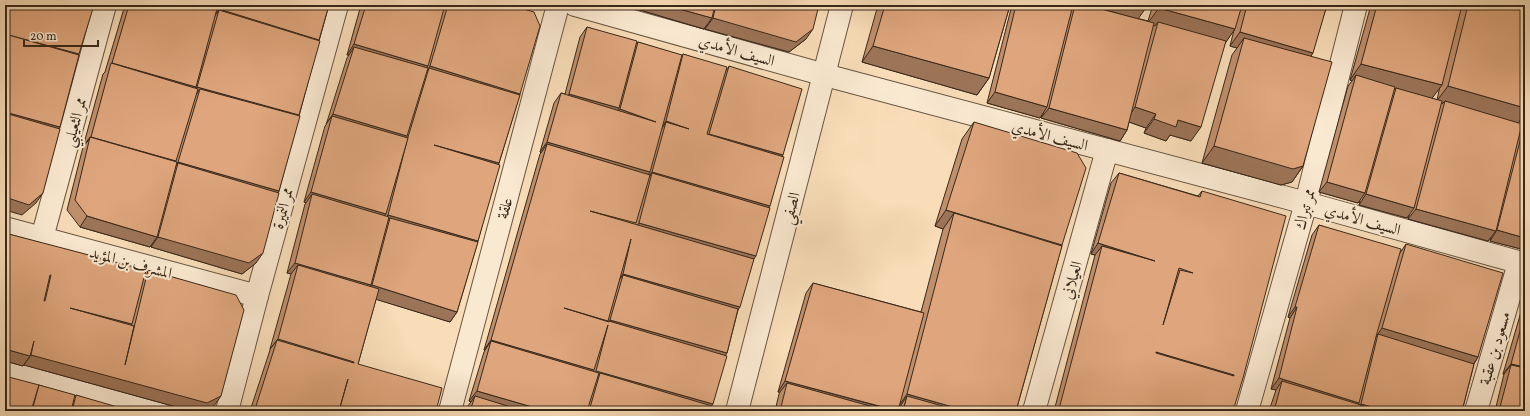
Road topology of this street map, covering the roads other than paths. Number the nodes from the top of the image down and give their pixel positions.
1 (106, 5) edge
2 (338, 5) edge
3 (558, 5) edge
4 (575, 5) edge
5 (842, 5) edge
6 (1356, 5) edge
7 (825, 75) junction
8 (1108, 150) junction
9 (1306, 203) junction
10 (5, 228) edge
11 (42, 238) junction
12 (1522, 264) edge
13 (257, 296) junction
14 (5, 370) edge
15 (158, 411) edge
16 (228, 411) edge
17 (450, 411) edge
18 (737, 411) edge
19 (1034, 411) edge
20 (1247, 411) edge
21 (1476, 411) edge

1 - 11 street, ممر الثعيلبي
2 - 13 street, ممر النميرة
3 - 17 street, علقة
4 - 7 street, السيف الأمدي
5 - 7 street, الصفي
6 - 9 street, ممر تبراك
7 - 8 street, السيف الأمدي
7 - 18 street, الصفي
8 - 9 street, السيف الأمدي
8 - 19 street, العيلاني
9 - 12 street, السيف الأمدي
9 - 20 street, ممر تبراك
10 - 11 street, المشرف بن المؤيد
11 - 13 street, المشرف بن المؤيد
12 - 21 street, مسعود بن عقبة
13 - 16 street, ممر النميرة
14 - 15 street

